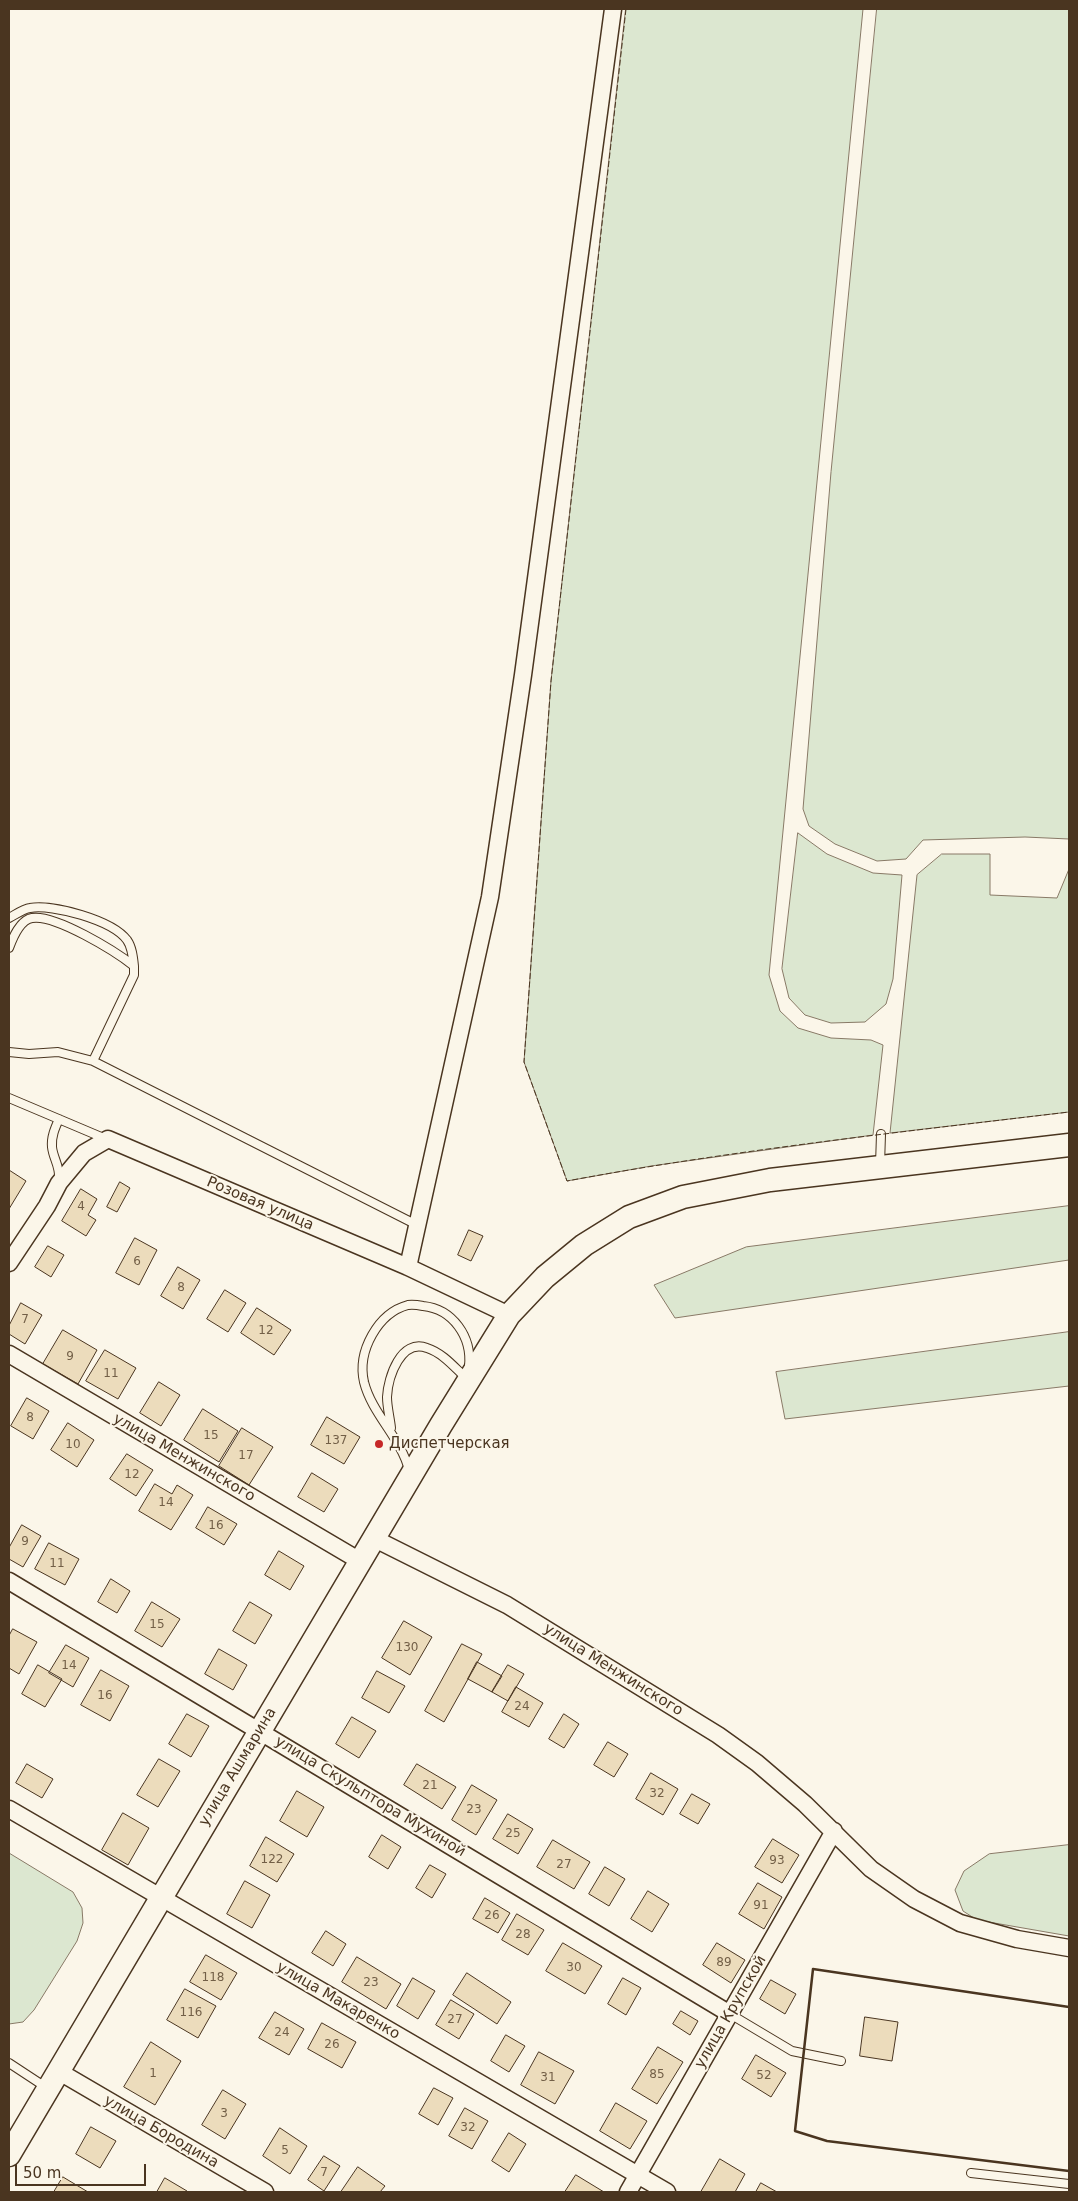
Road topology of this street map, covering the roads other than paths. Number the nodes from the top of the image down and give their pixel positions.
1 (613, 9) edge
2 (29, 908) junction
3 (9, 918) edge
4 (31, 918) junction
5 (9, 948) edge
6 (134, 966) junction
7 (9, 1052) edge
8 (93, 1061) junction
9 (9, 1098) edge
10 (59, 1119) junction
11 (881, 1134) dead end
12 (108, 1139) junction
13 (1069, 1145) edge
14 (880, 1168) junction
15 (59, 1182) junction
16 (417, 1225) junction
17 (9, 1263) edge
18 (408, 1266) junction
19 (509, 1315) junction
20 (9, 1354) edge
21 (468, 1380) junction
22 (392, 1434) junction
23 (410, 1477) junction
24 (373, 1538) junction
25 (360, 1561) junction
26 (9, 1581) edge
27 (260, 1730) junction
28 (9, 1808) edge
29 (834, 1832) junction
30 (161, 1898) junction
31 (1069, 1948) edge
32 (730, 2014) junction
33 (841, 2061) dead end
34 (9, 2063) edge
35 (53, 2080) junction
36 (9, 2155) edge
37 (971, 2173) dead end
38 (638, 2175) junction
39 (1069, 2184) edge
40 (265, 2192) edge
41 (628, 2192) edge
42 (667, 2192) edge

1 - 16 street
2 - 3 lane
2 - 4 lane
2 - 6 lane
4 - 5 lane
4 - 6 lane
6 - 8 lane
7 - 8 lane
8 - 16 lane
9 - 10 lane, Розовая улица
10 - 12 lane, Розовая улица
10 - 15 lane
11 - 14 lane
12 - 15 street
12 - 18 street, Розовая улица
13 - 14 street, улица Ашмарина
14 - 19 street, улица Ашмарина
15 - 17 street
16 - 18 street
18 - 19 street, Розовая улица
19 - 21 street, улица Ашмарина
20 - 25 street, улица Менжинского
21 - 22 lane
21 - 22 lane
21 - 23 street, улица Ашмарина
22 - 23 lane
23 - 24 street, улица Ашмарина
24 - 25 street, улица Ашмарина
24 - 29 street, улица Менжинского
25 - 27 street, улица Ашмарина
26 - 27 street, улица Скульптора Мухиной
27 - 30 street, улица Ашмарина
27 - 32 street, улица Скульптора Мухиной
28 - 30 street, улица Макаренко
29 - 31 street, улица Менжинского
29 - 32 street, улица Крупской
30 - 35 street, улица Ашмарина
30 - 38 street, улица Макаренко
32 - 33 lane
32 - 38 street, улица Крупской
34 - 35 lane, улица Бородина
35 - 36 street, улица Ашмарина
35 - 40 street, улица Бородина
37 - 39 lane
38 - 41 street, улица Крупской
38 - 42 street, улица Макаренко

